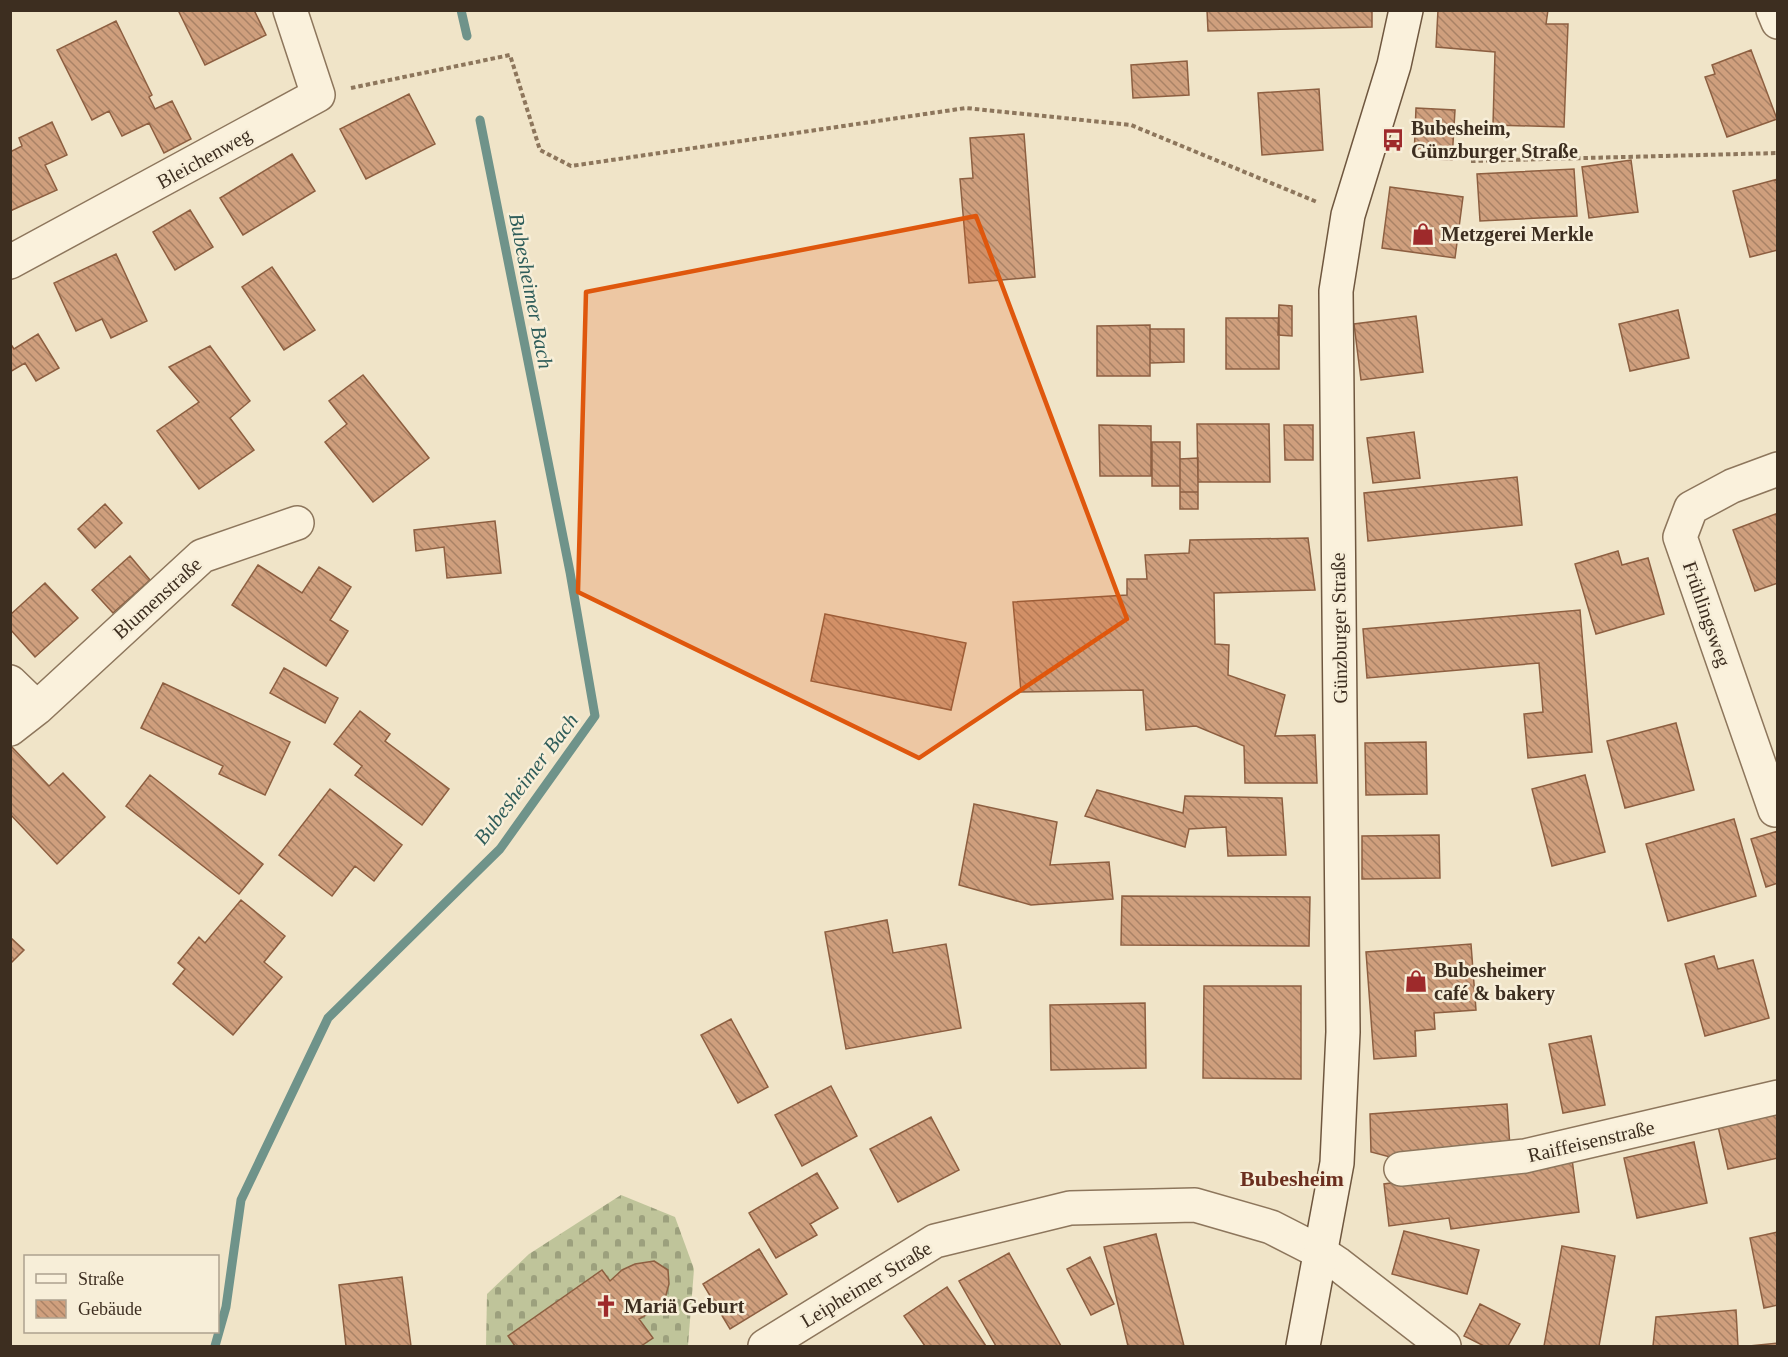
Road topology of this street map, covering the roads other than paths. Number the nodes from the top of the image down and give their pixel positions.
1 (290, 10) edge
2 (1406, 10) edge
3 (1773, 10) edge
4 (1778, 22) edge
5 (10, 262) edge
6 (1778, 469) edge
7 (297, 523) dead end
8 (10, 682) edge
9 (37, 708) junction
10 (10, 729) edge
11 (1775, 810) dead end
12 (1778, 1097) edge
13 (1401, 1169) dead end
14 (1320, 1252) junction
15 (765, 1347) edge
16 (1303, 1347) edge
17 (1444, 1347) edge

1 - 5 street, Bleichenweg
2 - 14 street, Günzburger Straße
3 - 4 street
6 - 11 street, Frühlingsweg
7 - 9 street, Blumenstraße
8 - 9 street
9 - 10 street, Blumenstraße
12 - 13 street, Raiffeisenstraße
14 - 15 street, Leipheimer Straße
14 - 16 street, Günzburger Straße
14 - 17 street, Leipheimer Straße

